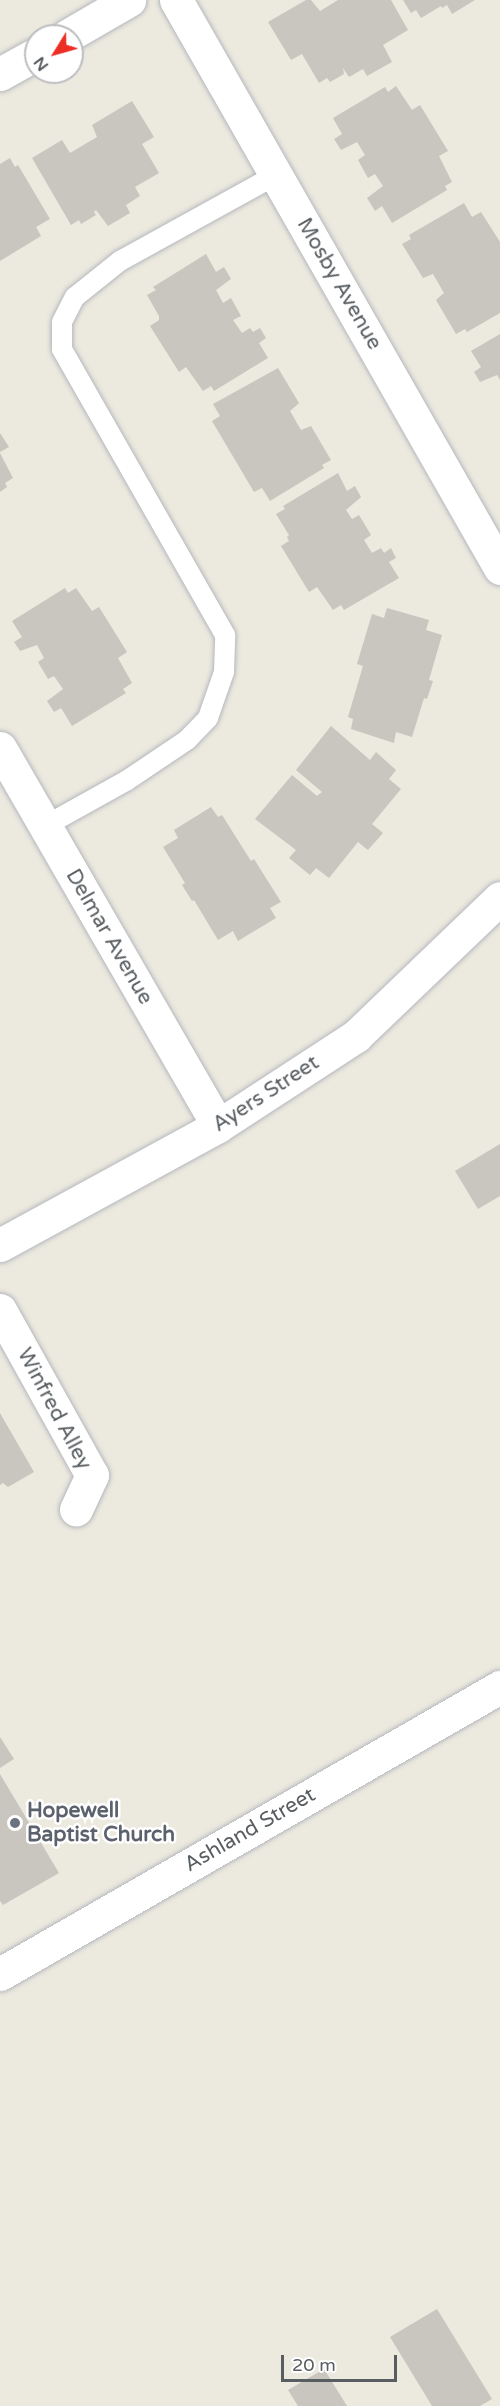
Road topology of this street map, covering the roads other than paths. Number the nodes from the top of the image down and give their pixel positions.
1 (129, 0) edge
2 (176, 0) edge
3 (84, 26) edge
4 (24, 61) edge
5 (0, 74) edge
6 (276, 175) junction
7 (495, 549) edge
8 (0, 748) edge
9 (45, 826) junction
10 (498, 904) edge
11 (218, 1126) junction
12 (0, 1245) edge
13 (0, 1310) edge
14 (76, 1510) dead end
15 (500, 1687) edge
16 (0, 1974) edge

1 - 3 street
2 - 6 street, Mosby Avenue
4 - 5 street
6 - 7 street, Mosby Avenue
6 - 9 lane
8 - 9 street, Delmar Avenue
9 - 11 street, Delmar Avenue
10 - 11 street, Ayers Street
11 - 12 street, Ayers Street
13 - 14 street, Winfred Alley
15 - 16 street, Ashland Street

